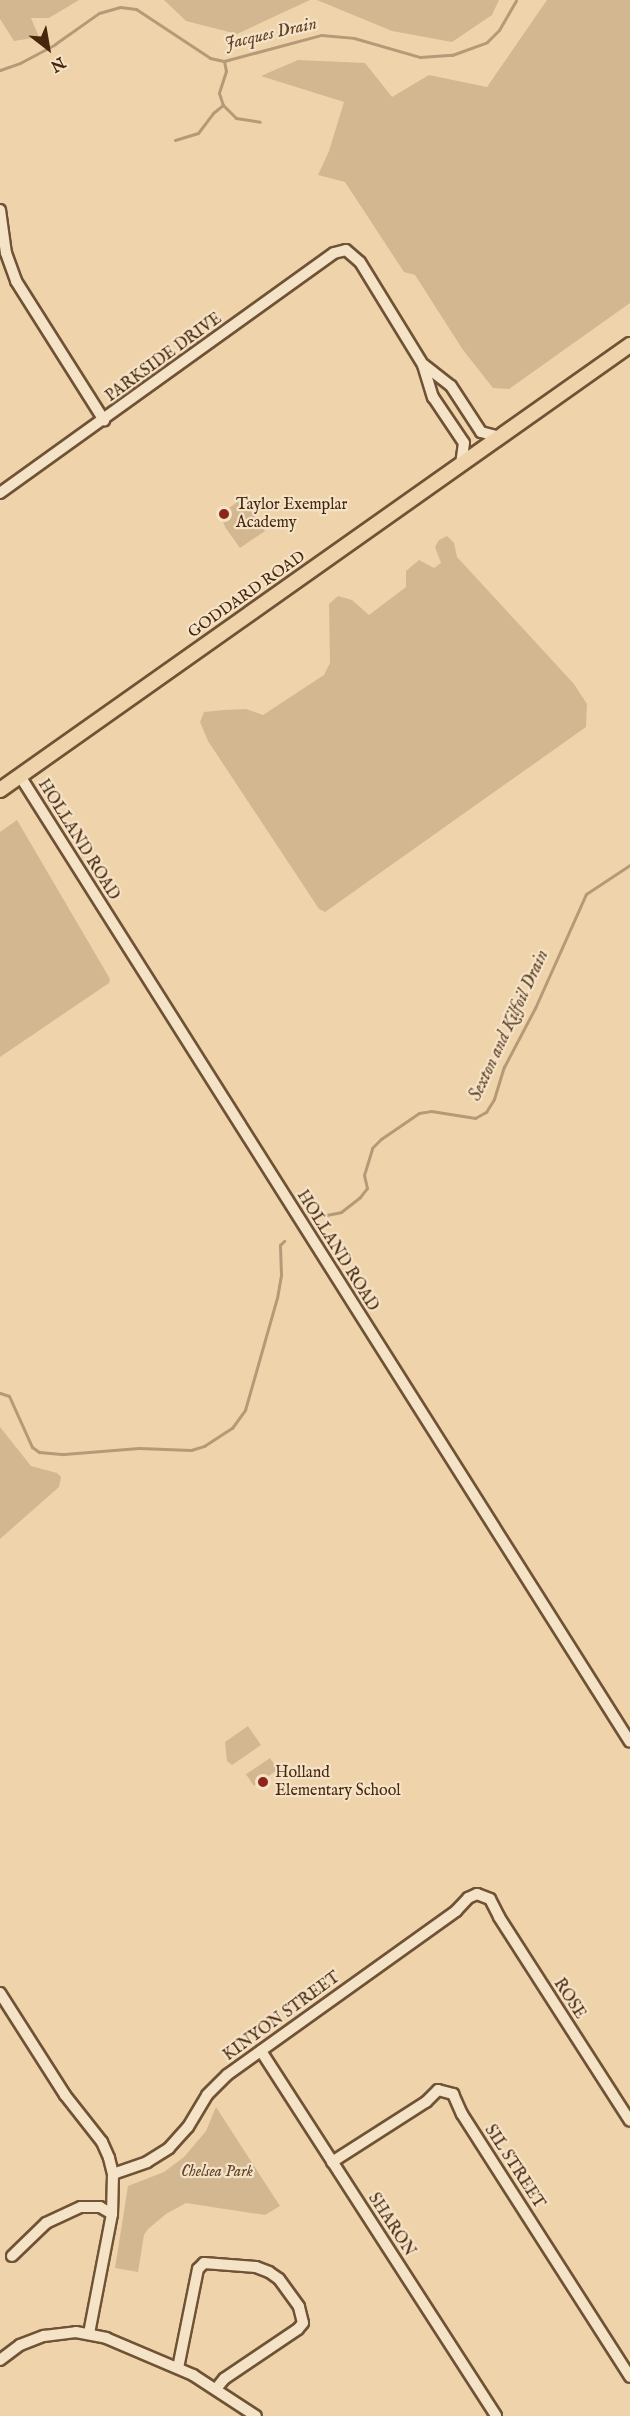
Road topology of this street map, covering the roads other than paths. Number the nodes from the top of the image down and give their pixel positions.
1 (0, 210) edge
2 (630, 345) edge
3 (423, 365) junction
4 (104, 420) junction
5 (500, 437) junction
6 (461, 464) junction
7 (0, 493) edge
8 (20, 776) junction
9 (0, 790) edge
10 (630, 1742) edge
11 (482, 1895) joint
12 (0, 1993) edge
13 (261, 2051) junction
14 (630, 2121) edge
15 (332, 2162) junction
16 (113, 2174) junction
17 (112, 2214) junction
18 (12, 2256) dead end
19 (89, 2334) junction
20 (0, 2360) edge
21 (178, 2368) junction
22 (630, 2377) edge
23 (216, 2388) junction
24 (256, 2416) edge
25 (496, 2416) edge

1 - 4 street
2 - 5 main road, GODDARD ROAD
3 - 4 street, PARKSIDE DRIVE
3 - 5 street
3 - 6 street
4 - 7 street, PARKSIDE DRIVE
5 - 6 main road, GODDARD ROAD
6 - 8 main road, GODDARD ROAD
8 - 9 main road, GODDARD ROAD
8 - 10 street, HOLLAND ROAD
11 - 13 street, KINYON STREET
11 - 14 street, ROSE
12 - 16 street
13 - 15 street, SHARON
13 - 16 street, KINYON STREET
15 - 22 street, SIL STREET
15 - 25 street, SHARON
16 - 17 street
17 - 18 street
17 - 19 street
19 - 20 street
19 - 21 street
21 - 23 street
21 - 23 street
23 - 24 street

